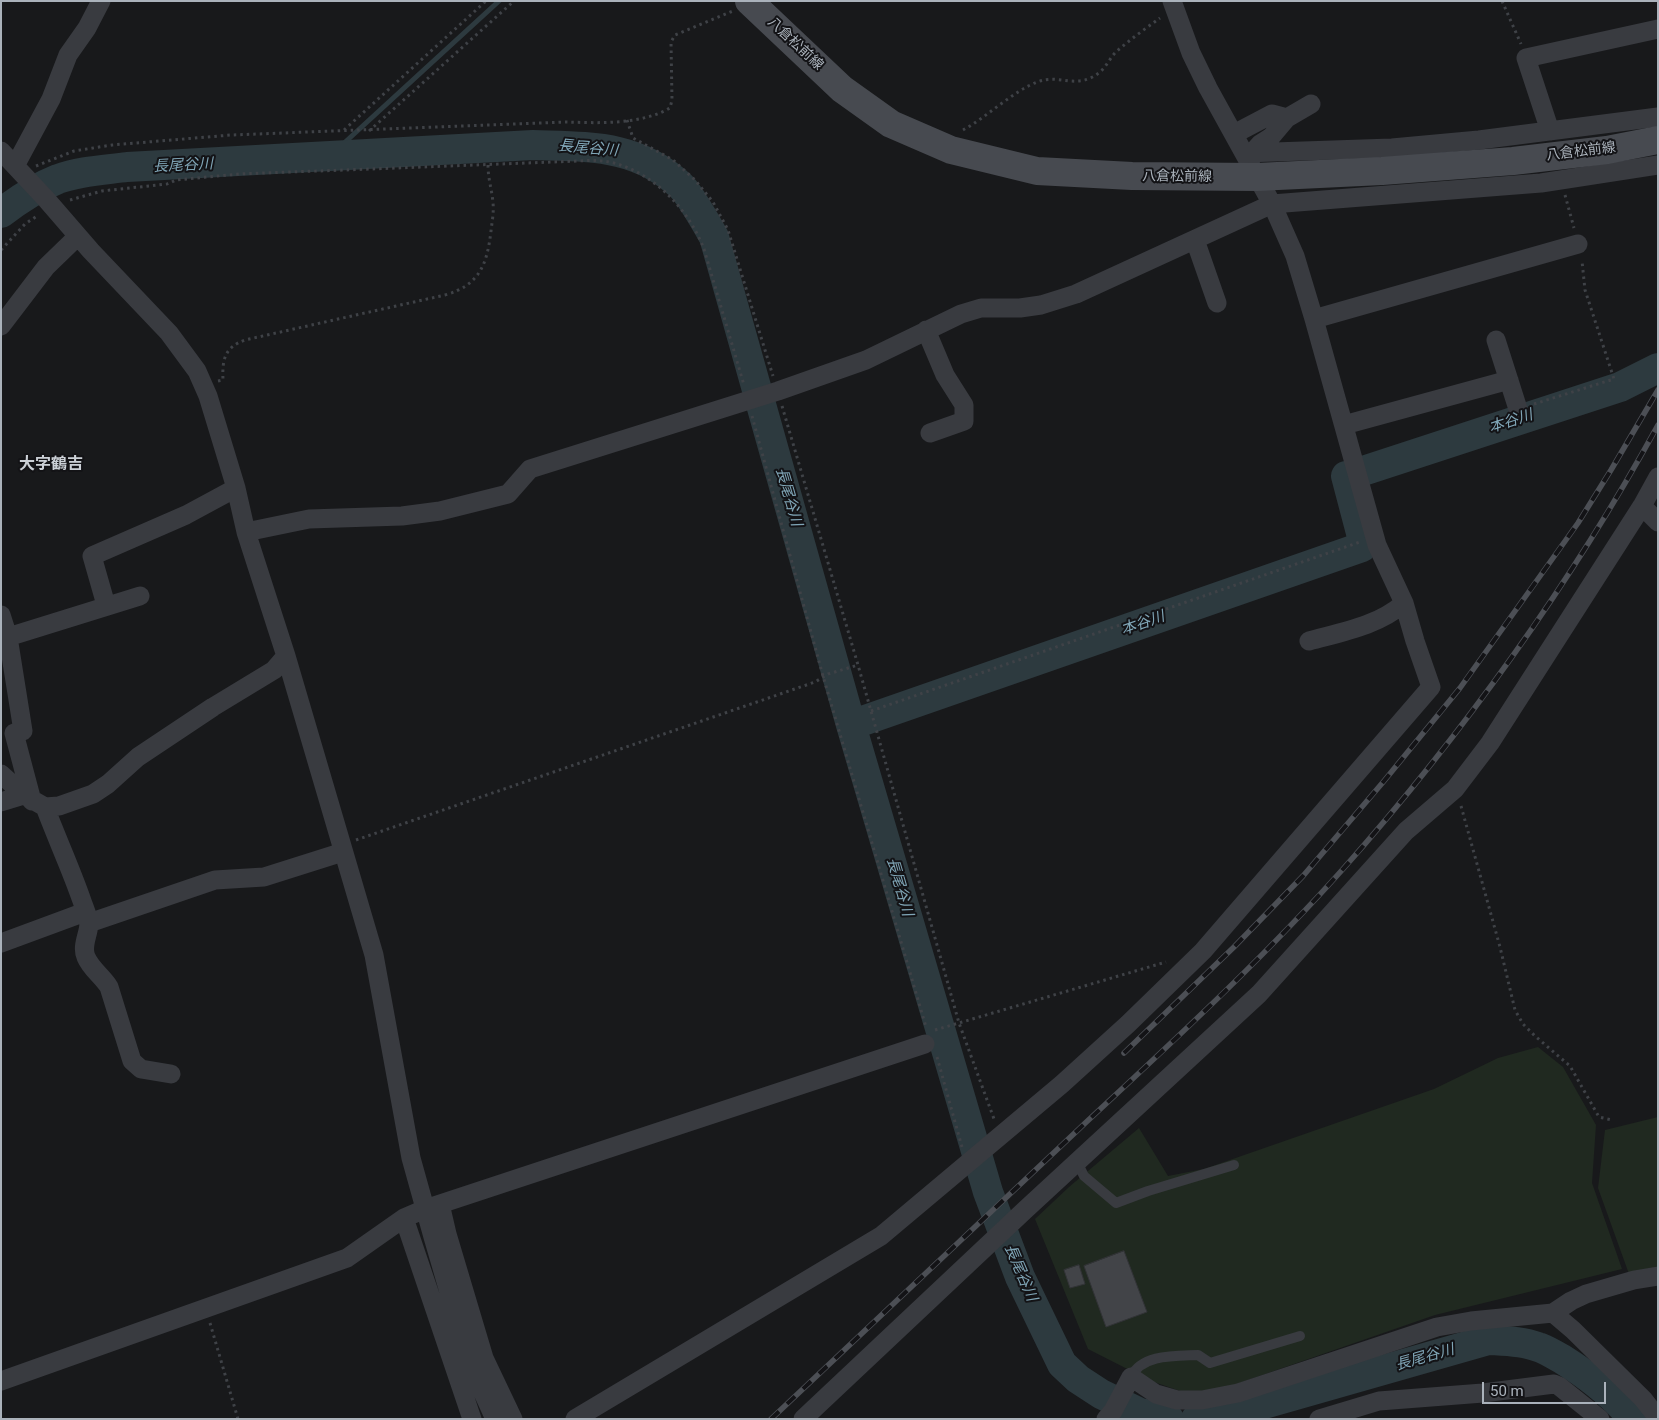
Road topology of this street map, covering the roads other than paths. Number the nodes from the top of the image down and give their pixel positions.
1 (101, 1) edge
2 (750, 2) edge
3 (1173, 4) edge
4 (1658, 29) edge
5 (1311, 104) dead end
6 (1658, 117) edge
7 (1287, 118) junction
8 (1550, 131) junction
9 (1234, 134) junction
10 (1658, 140) edge
11 (1, 151) edge
12 (1251, 161) junction
13 (1658, 165) edge
14 (21, 172) junction
15 (1272, 204) junction
16 (78, 236) junction
17 (1194, 240) junction
18 (1578, 244) road end
19 (1217, 304) dead end
20 (1314, 319) junction
21 (1, 326) edge
22 (926, 330) junction
23 (1496, 340) dead end
24 (1509, 380) junction
25 (1518, 409) road end
26 (1344, 425) junction
27 (930, 433) dead end
28 (1658, 477) edge
29 (236, 488) junction
30 (1642, 506) junction
31 (1658, 522) edge
32 (246, 532) junction
33 (140, 596) dead end
34 (1404, 603) junction
35 (106, 605) junction
36 (1, 615) edge
37 (8, 637) junction
38 (1310, 641) dead end
39 (286, 656) junction
40 (1, 774) edge
41 (34, 801) junction
42 (1, 802) edge
43 (342, 848) junction
44 (87, 917) junction
45 (1, 943) edge
46 (930, 1040) road end
47 (171, 1074) dead end
48 (1077, 1162) junction
49 (1234, 1165) dead end
50 (433, 1206) junction
51 (404, 1218) junction
52 (1658, 1276) edge
53 (1554, 1313) junction
54 (1300, 1336) dead end
55 (1, 1380) edge
56 (1129, 1381) junction
57 (1109, 1415) edge
58 (1340, 1416) edge
59 (1658, 1418) edge
60 (472, 1419) edge
61 (495, 1419) edge
62 (513, 1419) edge
63 (575, 1419) edge
64 (803, 1419) edge
65 (1319, 1419) edge
66 (1600, 1419) edge

1 - 14 street
2 - 12 main road, 八倉松前線
3 - 9 street
4 - 8 street
5 - 7 street
6 - 8 street
7 - 9 street
7 - 12 street
8 - 12 street
9 - 12 street
10 - 12 main road, 八倉松前線
11 - 14 street
12 - 15 street
13 - 15 street
14 - 16 street
15 - 17 street
15 - 20 street
16 - 21 street
16 - 29 street
17 - 19 street
17 - 22 street
18 - 20 street
20 - 26 street
22 - 27 street
22 - 32 street
23 - 24 street
24 - 25 street
24 - 26 street
26 - 34 street
28 - 30 street
29 - 32 street
29 - 35 street
30 - 31 street
30 - 48 street
32 - 39 street
33 - 35 street
34 - 38 street
34 - 63 street
35 - 37 street
36 - 37 street
37 - 41 street
39 - 41 street
39 - 43 street
40 - 41 street
41 - 42 street
41 - 44 street
43 - 44 street
43 - 50 street
44 - 45 street
44 - 47 street
46 - 50 street
48 - 49 lane
48 - 64 street
50 - 51 street
50 - 61 street
50 - 62 street
51 - 55 street
51 - 60 street
52 - 53 street
53 - 56 street
53 - 59 street
54 - 56 lane
56 - 57 street
58 - 65 street
58 - 66 street

